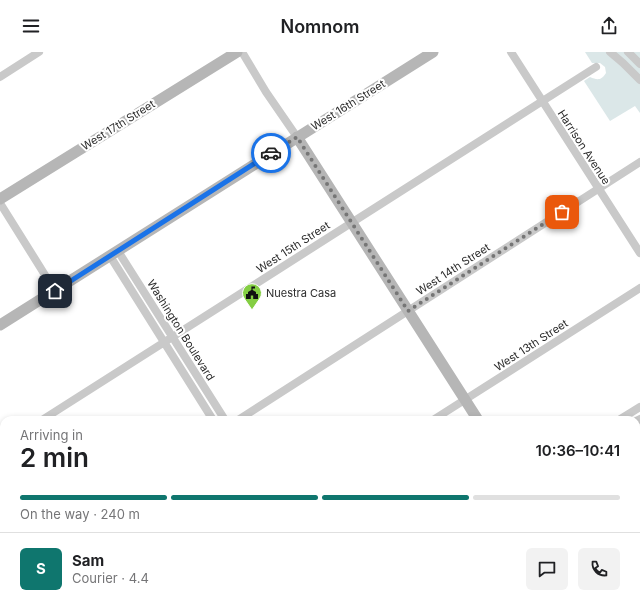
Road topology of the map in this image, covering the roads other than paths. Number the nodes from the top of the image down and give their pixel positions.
1 (39, 52) edge
2 (236, 52) edge
3 (242, 52) edge
4 (433, 52) edge
5 (510, 52) edge
6 (610, 52) edge
7 (628, 52) edge
8 (640, 64) edge
9 (596, 67) dead end
10 (0, 77) edge
11 (640, 80) edge
12 (541, 101) junction
13 (297, 137) junction
14 (640, 162) edge
15 (598, 189) junction
16 (0, 199) edge
17 (0, 203) edge
18 (352, 222) junction
19 (640, 253) edge
20 (114, 254) junction
21 (640, 288) edge
22 (55, 291) junction
23 (408, 311) junction
24 (0, 325) edge
25 (172, 337) junction
26 (164, 342) junction
27 (465, 400) junction
28 (640, 407) edge
29 (48, 416) edge
30 (210, 416) edge
31 (222, 416) edge
32 (244, 416) edge
33 (439, 416) edge
34 (475, 416) edge
35 (625, 416) edge

1 - 10 street
2 - 16 street, West 17th Street
3 - 13 street
4 - 13 street, West 16th Street
5 - 12 street, Harrison Avenue
6 - 11 street
7 - 8 street
9 - 12 street, West 15th Street
12 - 15 street, Harrison Avenue
12 - 18 street, West 15th Street
13 - 18 street
13 - 20 street, West 16th Street
14 - 15 street, West 14th Street
15 - 19 street, Harrison Avenue
15 - 23 street, West 14th Street
17 - 22 street
18 - 23 street
18 - 25 street, West 15th Street
20 - 22 street, West 16th Street
20 - 25 street, Washington Boulevard
20 - 26 street, Washington Boulevard
21 - 27 street, West 13th Street
22 - 24 street, West 16th Street
23 - 27 street
23 - 32 street, West 14th Street
25 - 26 street, West 15th Street
25 - 31 street, Washington Boulevard
26 - 29 street, West 15th Street
26 - 30 street, Washington Boulevard
27 - 33 street, West 13th Street
27 - 34 street
28 - 35 street

